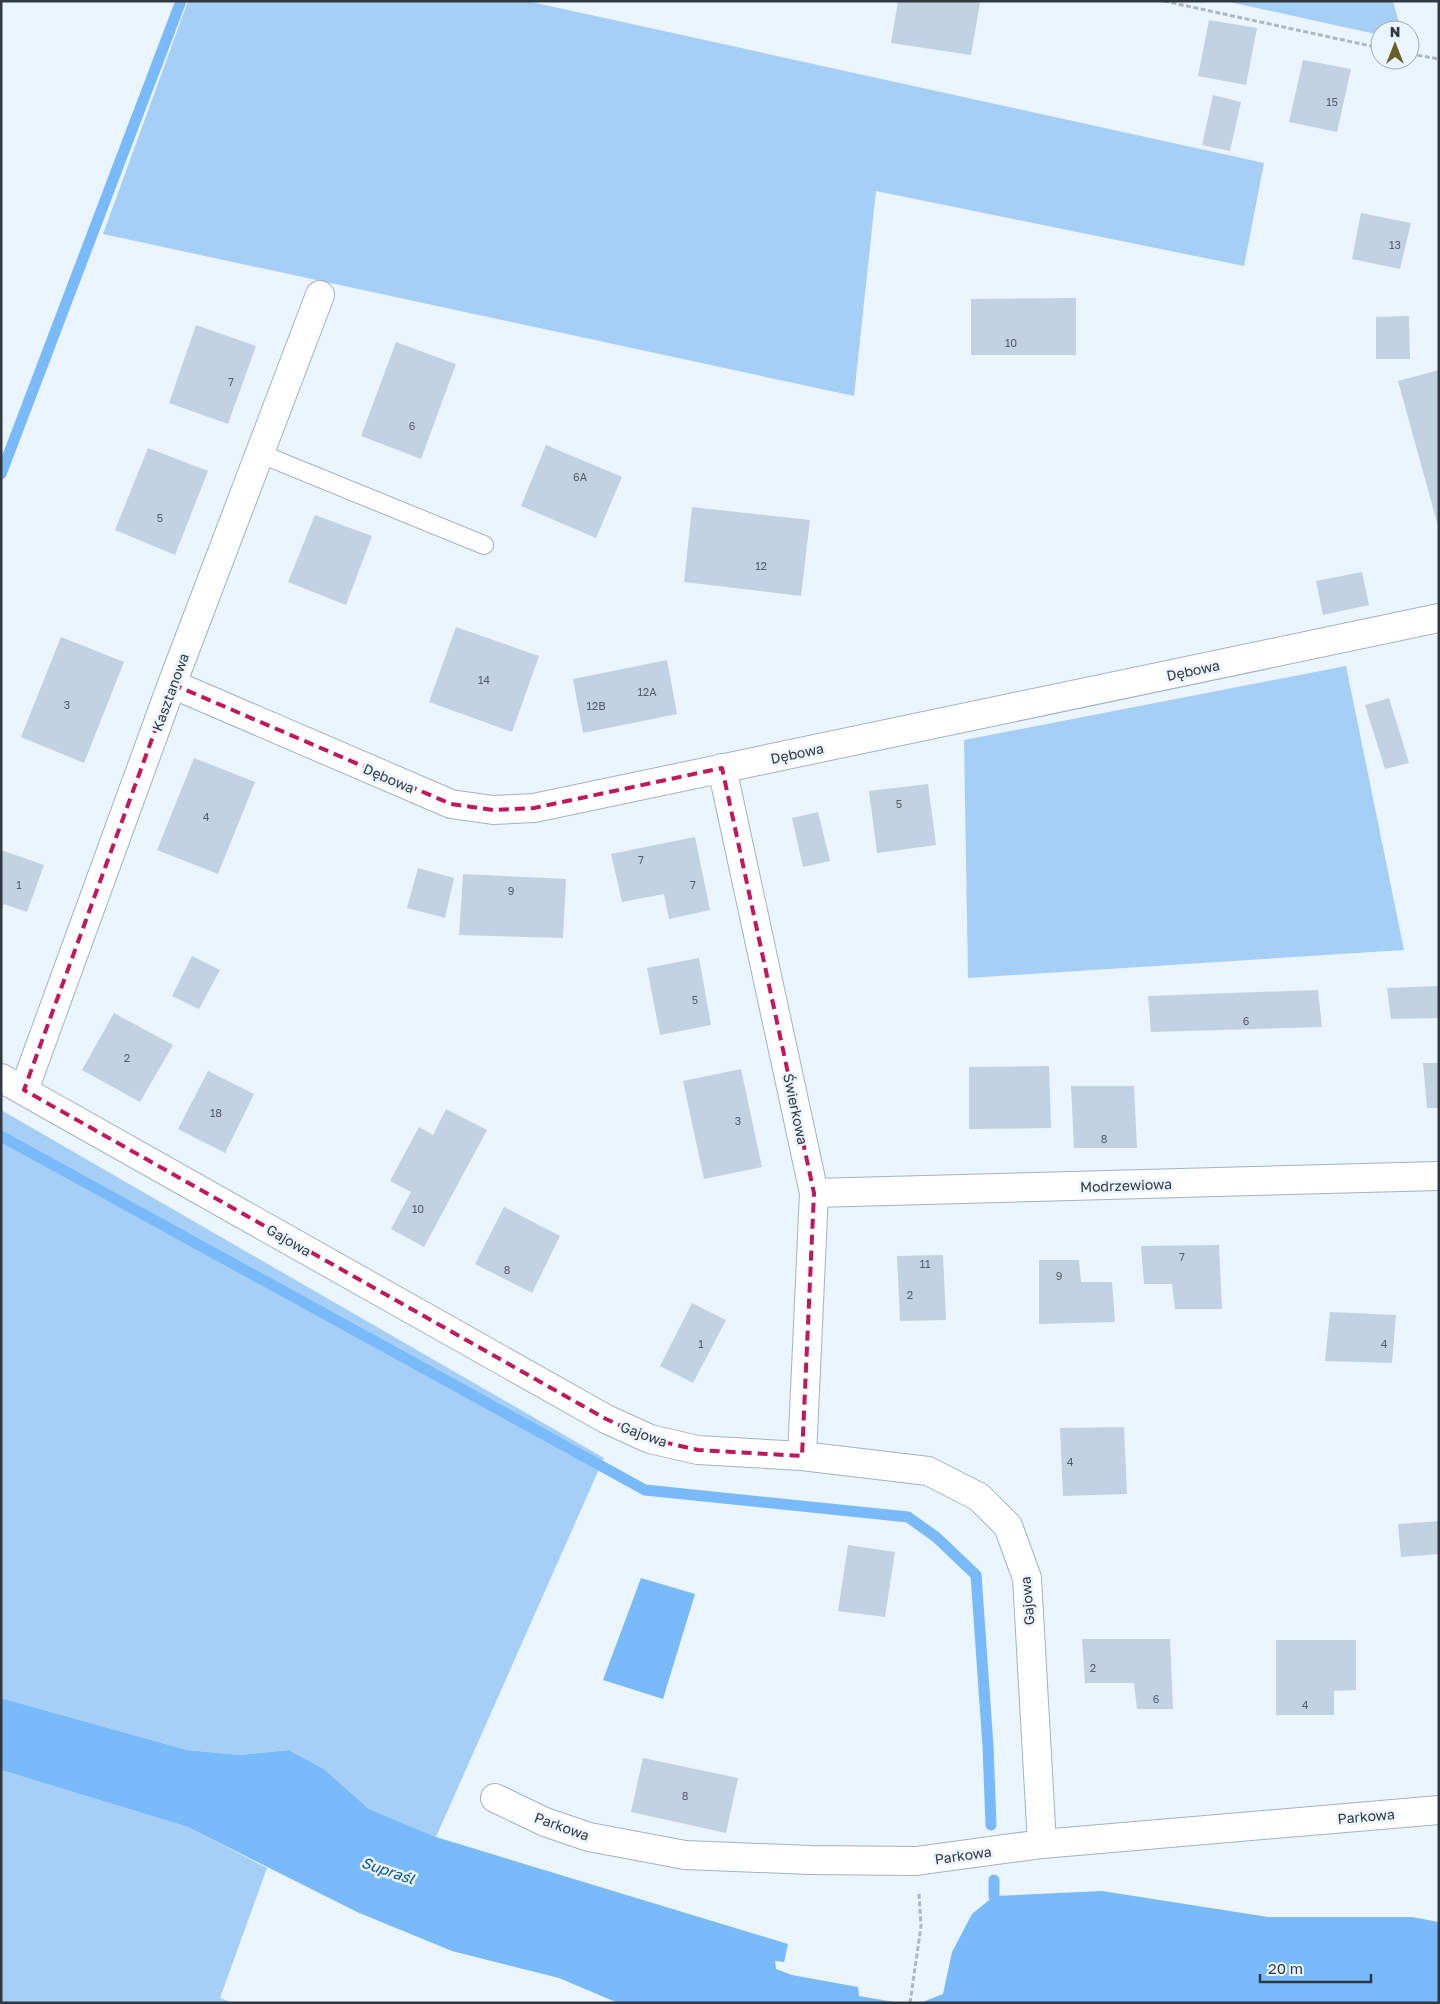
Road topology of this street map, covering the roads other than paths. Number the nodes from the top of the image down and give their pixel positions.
1 (320, 296) dead end
2 (261, 454) junction
3 (484, 545) dead end
4 (1439, 618) edge
5 (172, 684) junction
6 (722, 768) junction
7 (13, 1084) edge
8 (1439, 1176) edge
9 (814, 1193) junction
10 (802, 1456) junction
11 (495, 1798) dead end
12 (1439, 1810) edge
13 (1042, 1844) junction

1 - 2 street, Kasztanowa
2 - 3 lane
2 - 5 street, Kasztanowa
4 - 6 street, Dębowa
5 - 6 street, Dębowa
5 - 7 street, Kasztanowa
6 - 9 street, Świerkowa
7 - 10 street, Gajowa
8 - 9 street, Modrzewiowa
9 - 10 street, Świerkowa
10 - 13 street, Gajowa
11 - 13 street, Parkowa
12 - 13 street, Parkowa

